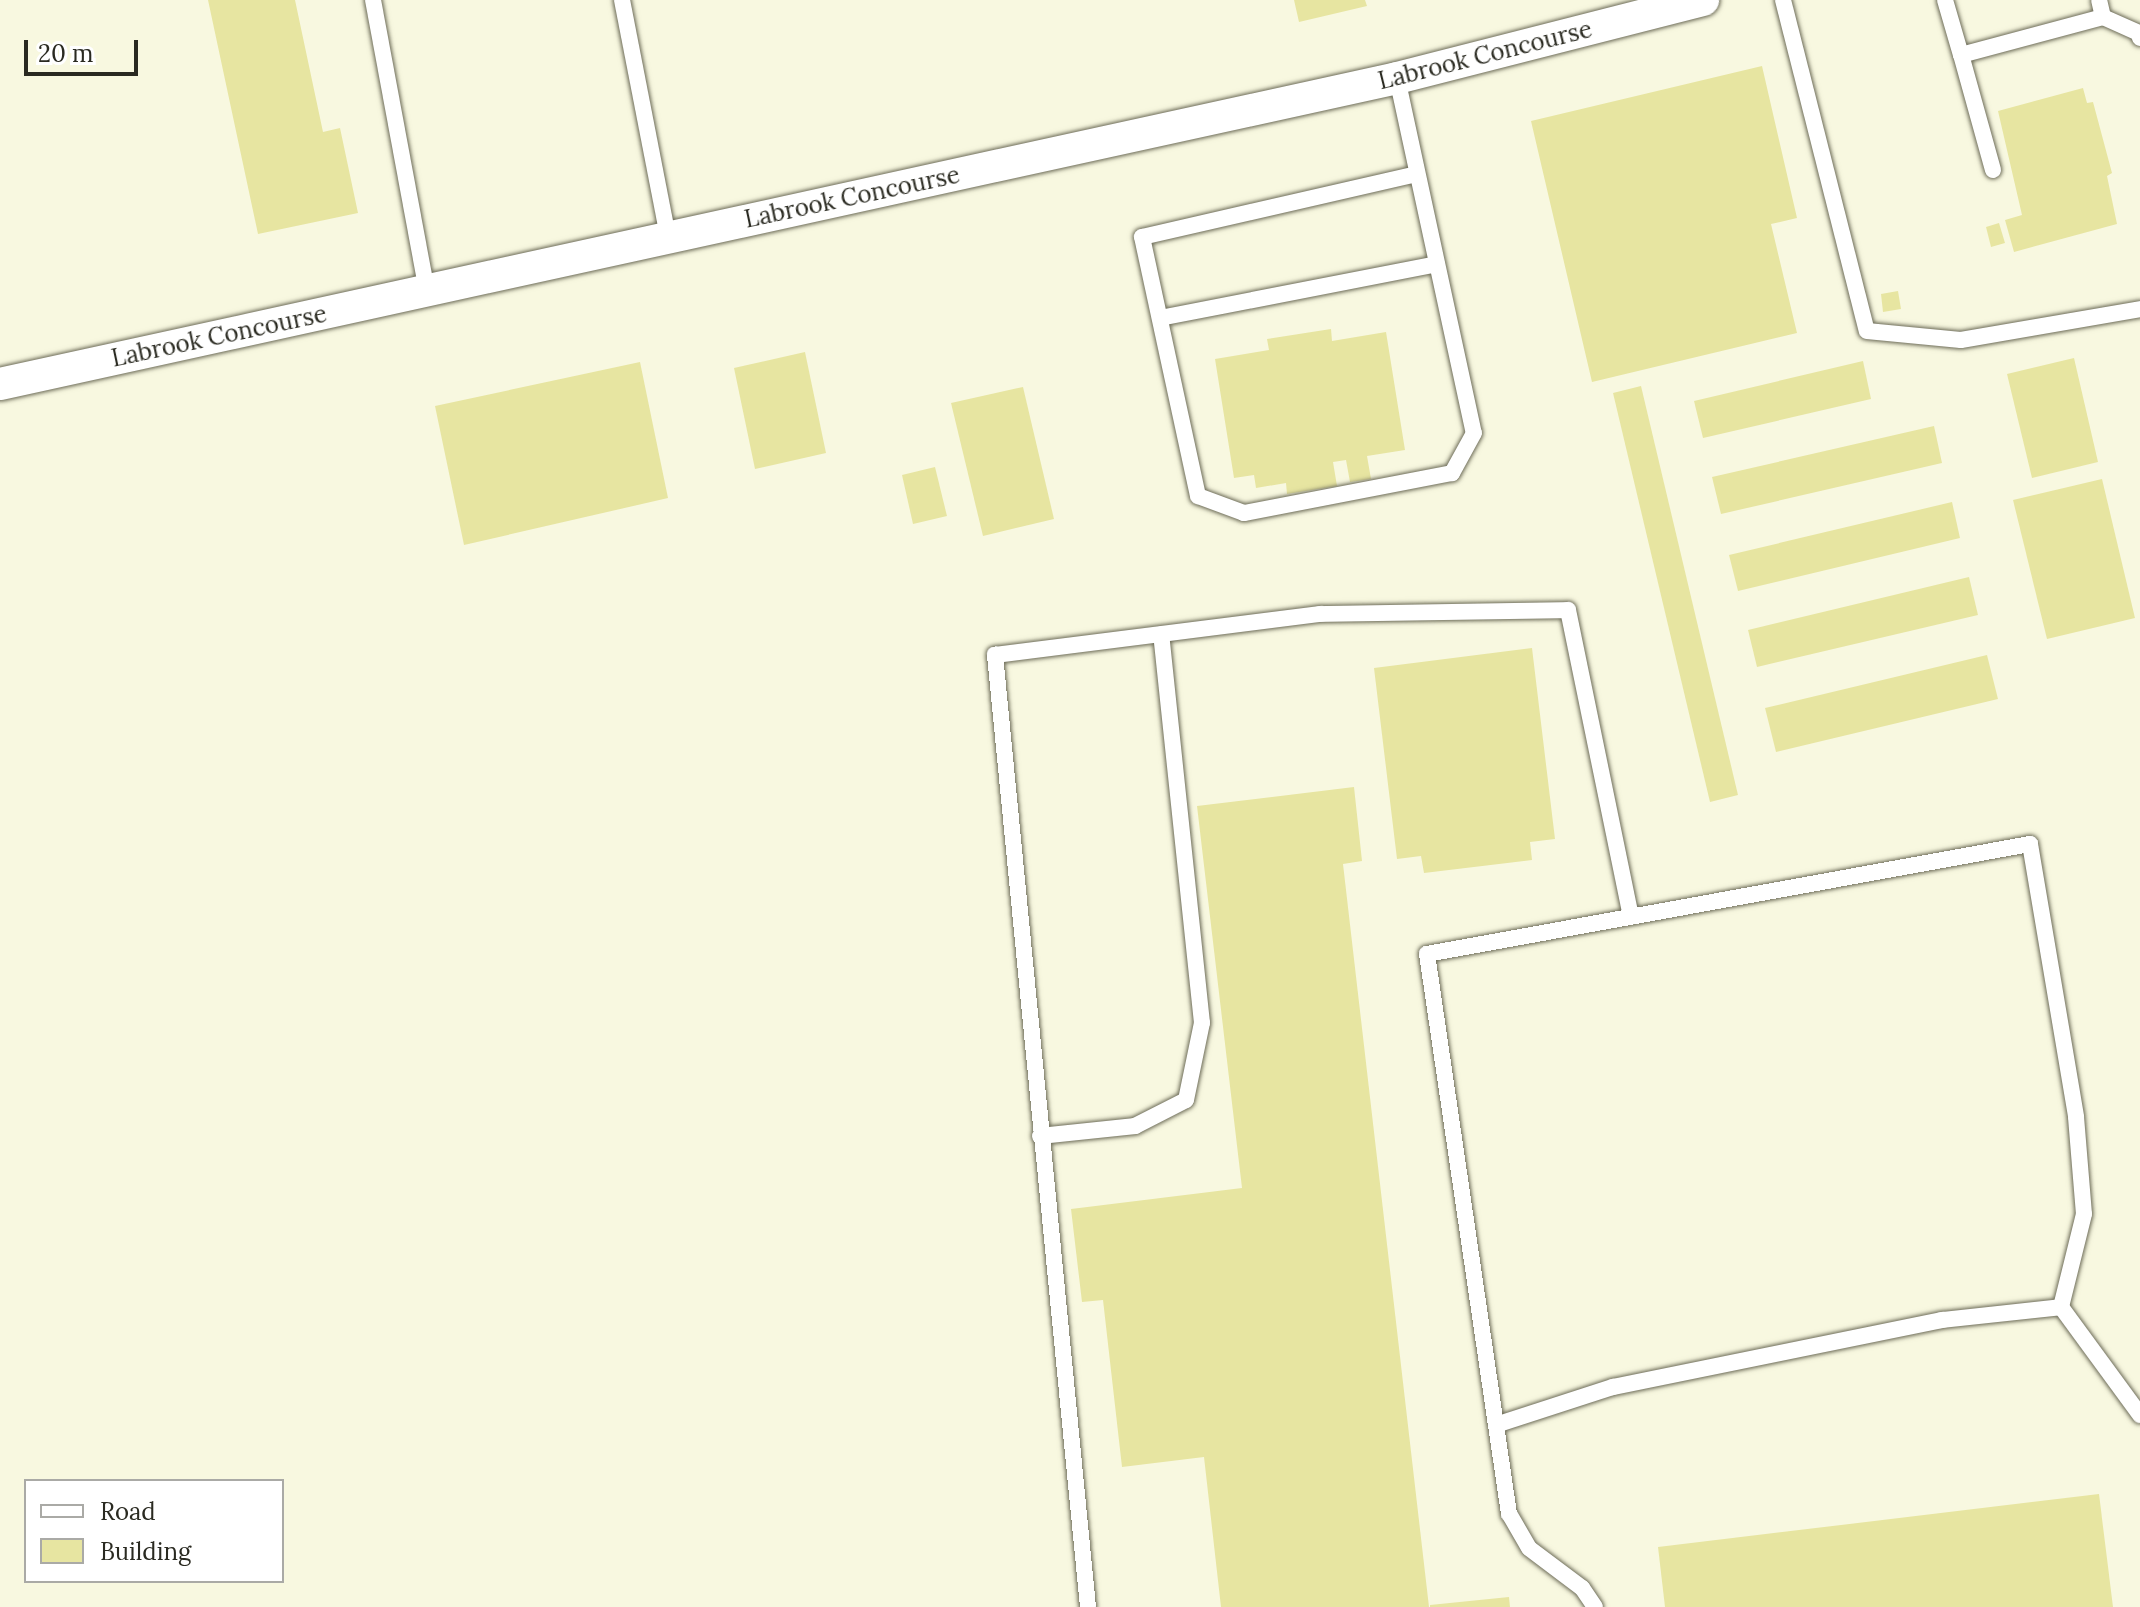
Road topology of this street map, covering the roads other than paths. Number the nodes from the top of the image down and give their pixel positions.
1 (373, 0) edge
2 (622, 0) edge
3 (1703, 0) edge
4 (1783, 0) edge
5 (1945, 0) edge
6 (2099, 0) edge
7 (2103, 17) junction
8 (2140, 38) edge
9 (1961, 55) junction
10 (1397, 78) junction
11 (1993, 170) dead end
12 (1417, 174) junction
13 (668, 237) junction
14 (1437, 264) junction
15 (427, 290) junction
16 (2140, 309) edge
17 (1160, 318) junction
18 (0, 384) edge
19 (1161, 634) junction
20 (1631, 917) junction
21 (1040, 1136) junction
22 (2061, 1307) junction
23 (2140, 1415) edge
24 (1499, 1424) junction
25 (1088, 1607) edge
26 (1595, 1607) edge

1 - 15 lane
2 - 13 lane
3 - 10 street, Labrook Concourse
4 - 16 lane
5 - 9 lane
6 - 7 lane
7 - 8 lane
7 - 9 lane
9 - 11 lane
10 - 12 lane
10 - 13 street, Labrook Concourse
12 - 14 lane
12 - 17 lane
13 - 15 street, Labrook Concourse
14 - 17 lane
14 - 17 lane
15 - 18 street, Labrook Concourse
19 - 20 lane
19 - 21 lane
19 - 21 lane
20 - 22 lane
20 - 24 lane
21 - 25 lane
22 - 23 lane
22 - 24 lane
24 - 26 lane

